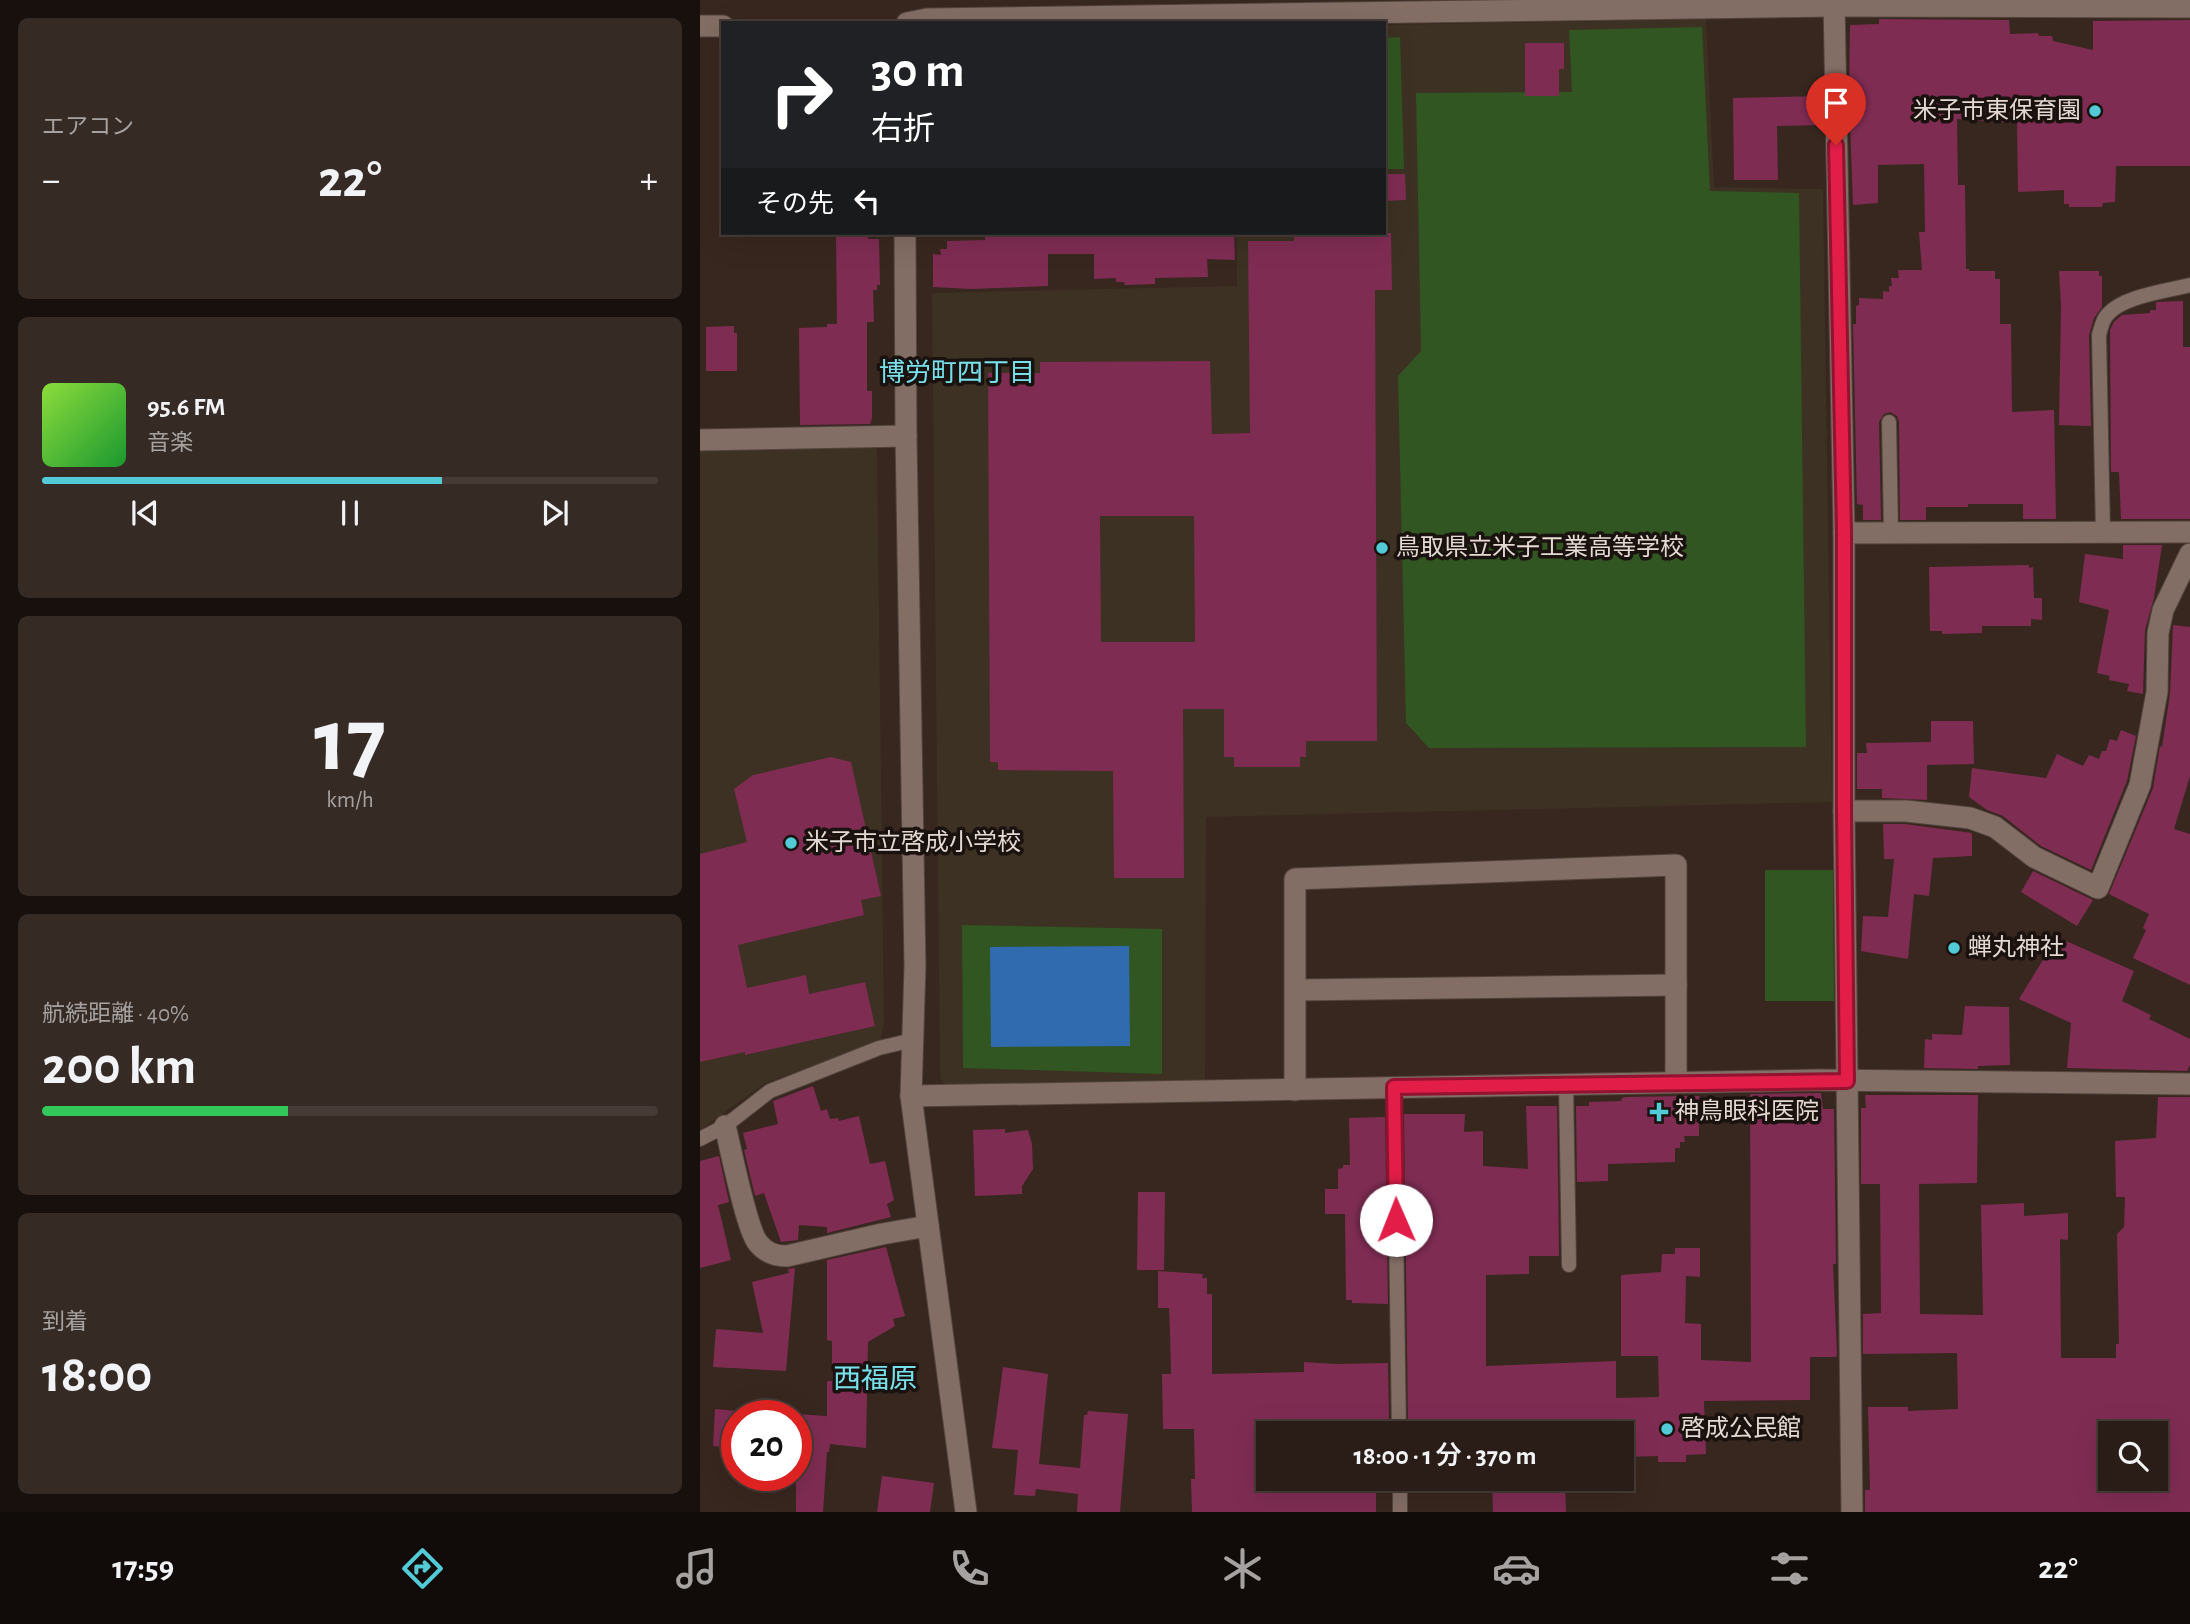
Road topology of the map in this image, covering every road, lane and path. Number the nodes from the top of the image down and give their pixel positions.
1 (1834, 3) edge
2 (1382, 7) edge
3 (2190, 7) edge
4 (920, 14) edge
5 (700, 26) edge
6 (721, 26) edge
7 (905, 235) edge
8 (2190, 285) edge
9 (1889, 422) dead end
10 (906, 436) junction
11 (700, 440) edge
12 (2103, 532) junction
13 (2190, 532) edge
14 (1844, 533) junction
15 (1891, 533) junction
16 (2190, 554) edge
17 (1844, 811) junction
18 (1676, 985) junction
19 (1296, 990) junction
20 (913, 1040) junction
21 (1847, 1081) junction
22 (1676, 1082) junction
23 (1566, 1084) junction
24 (2190, 1084) edge
25 (1394, 1087) junction
26 (1295, 1090) junction
27 (911, 1096) junction
28 (725, 1126) junction
29 (700, 1139) edge
30 (929, 1226) junction
31 (1569, 1265) dead end
32 (1399, 1421) edge
33 (1400, 1491) edge
34 (967, 1512) edge
35 (1400, 1512) edge
36 (1852, 1512) edge

1 - 2 street
1 - 3 street
1 - 14 street
2 - 4 street
5 - 6 street
7 - 10 street
8 - 12 lane
9 - 15 lane
10 - 11 street
10 - 20 street
12 - 13 street
12 - 15 street
14 - 15 street
14 - 17 street
16 - 17 street
17 - 21 street
18 - 19 street
18 - 19 street
18 - 22 street
19 - 26 street
20 - 27 street
20 - 28 lane
21 - 22 street
21 - 24 street
21 - 36 street
22 - 23 street
23 - 25 street
23 - 31 lane
25 - 26 street
25 - 32 lane
26 - 27 street
27 - 30 street
28 - 29 lane
28 - 30 street
30 - 34 street
33 - 35 lane

